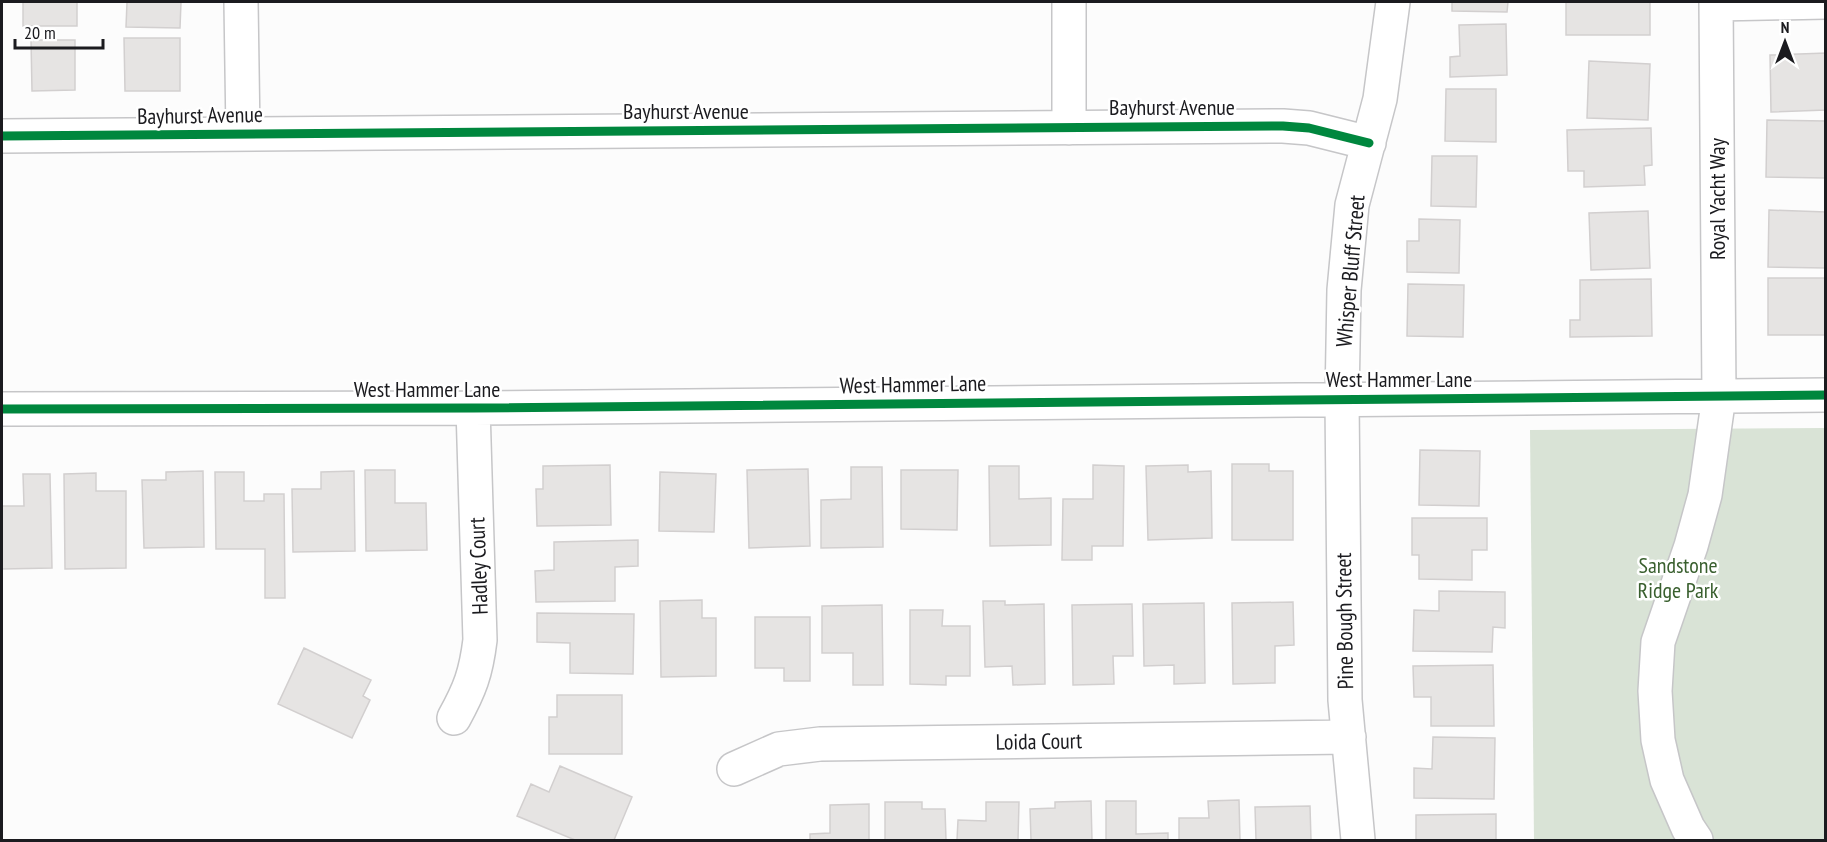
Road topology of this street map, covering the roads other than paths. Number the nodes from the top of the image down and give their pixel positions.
1 (241, 2) edge
2 (1069, 2) edge
3 (1393, 2) edge
4 (1826, 2) edge
5 (1716, 3) edge
6 (1069, 128) junction
7 (243, 134) junction
8 (2, 136) edge
9 (1368, 143) junction
10 (1826, 395) edge
11 (1719, 396) junction
12 (1342, 400) junction
13 (473, 408) junction
14 (2, 409) edge
15 (454, 718) dead end
16 (1349, 737) junction
17 (734, 769) dead end
18 (1358, 840) edge
19 (1696, 840) edge

1 - 7 street
2 - 6 street
3 - 9 street, Whisper Bluff Street
4 - 5 street
5 - 11 street, Royal Yacht Way
6 - 7 street, Bayhurst Avenue
6 - 9 street, Bayhurst Avenue
7 - 8 street, Bayhurst Avenue
9 - 12 street, Whisper Bluff Street
10 - 11 street, West Hammer Lane
11 - 12 street, West Hammer Lane
11 - 19 street, Royal Yacht Way
12 - 13 street, West Hammer Lane
12 - 16 street, Pine Bough Street
13 - 14 street, West Hammer Lane
13 - 15 street, Hadley Court
16 - 17 street, Loida Court
16 - 18 street, Pine Bough Street

